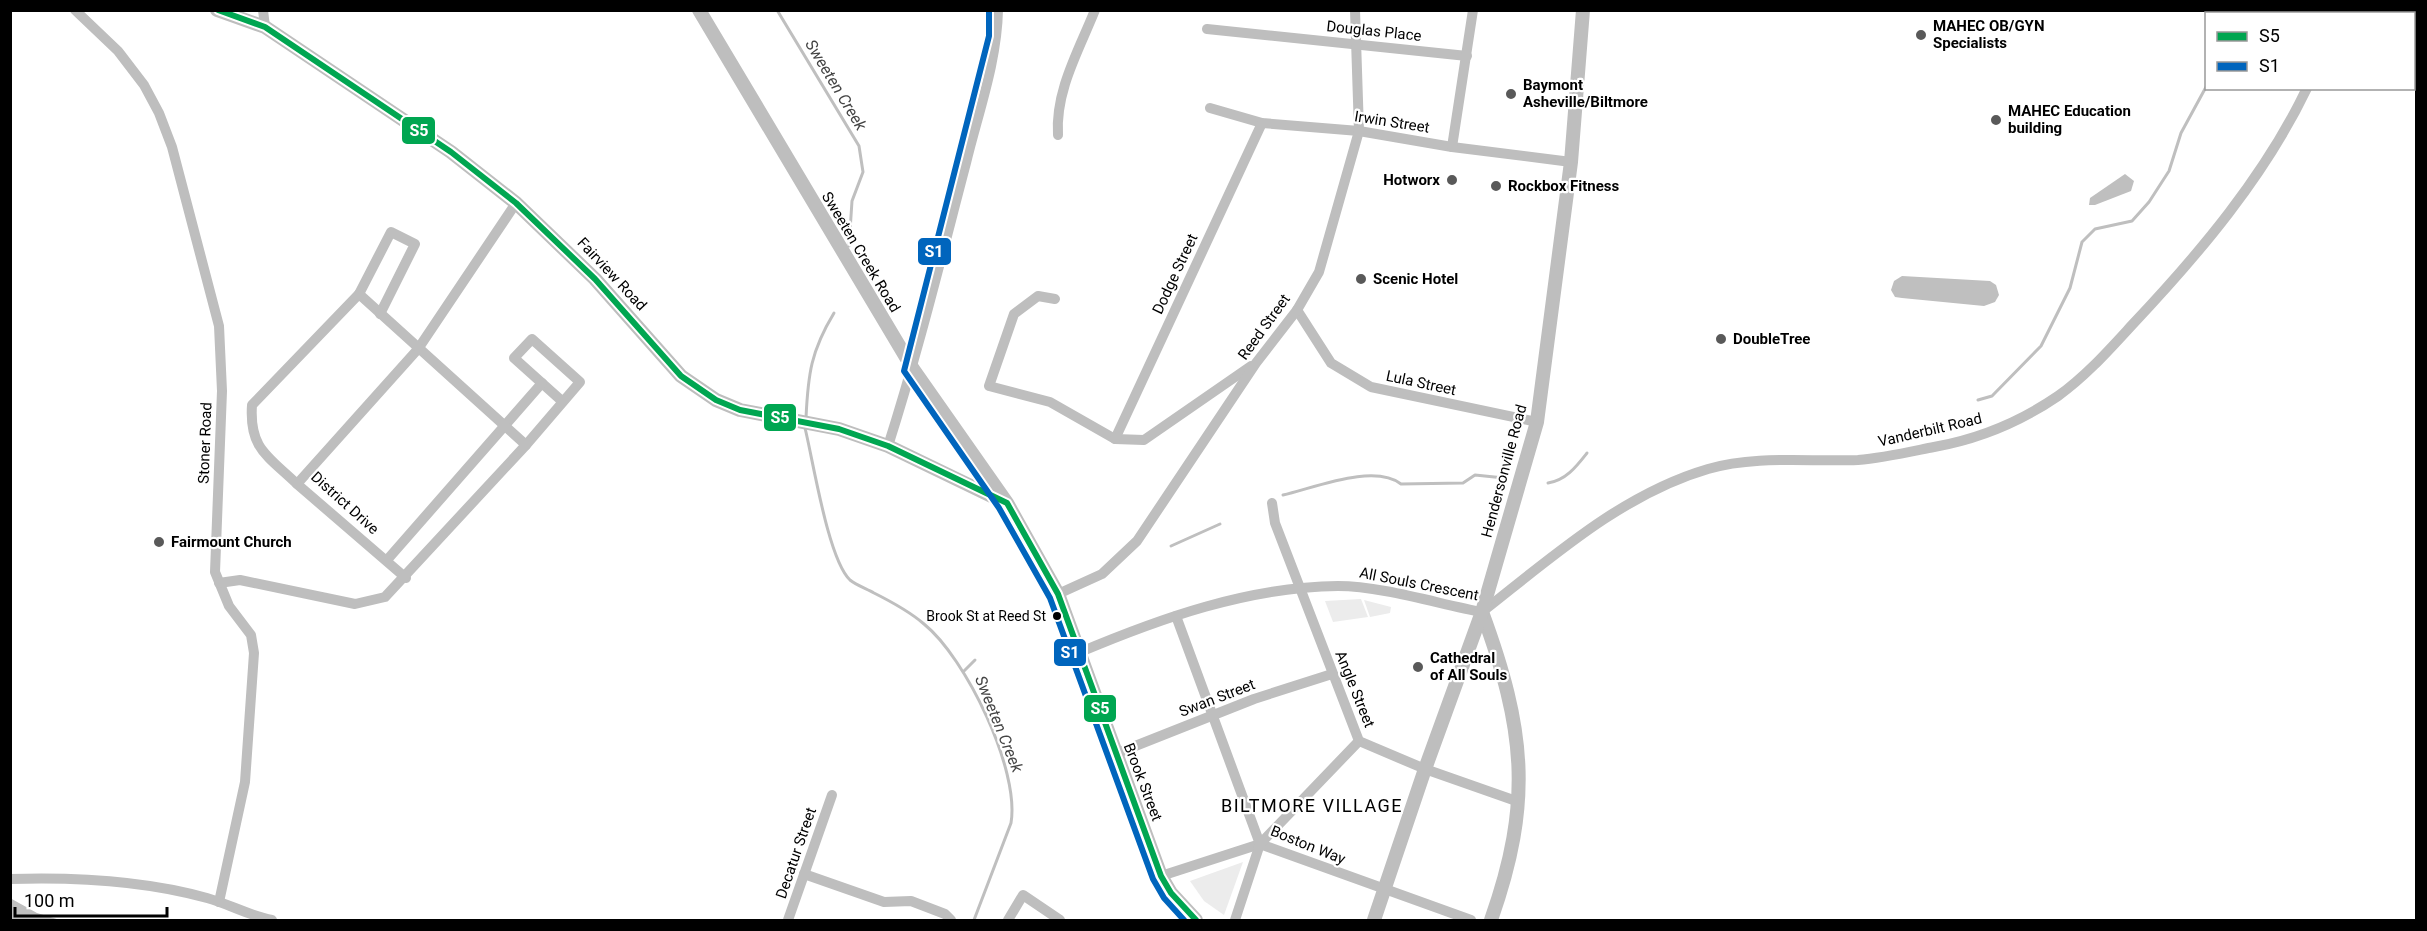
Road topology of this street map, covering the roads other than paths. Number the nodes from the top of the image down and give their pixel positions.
1 (75, 10) edge
2 (218, 10) edge
3 (262, 10) edge
4 (699, 10) edge
5 (998, 10) edge
6 (1095, 10) edge
7 (1354, 10) edge
8 (1473, 10) edge
9 (1583, 10) edge
10 (265, 27) junction
11 (1207, 29) dead end
12 (1354, 44) junction
13 (1467, 56) junction
14 (2306, 90) edge
15 (1209, 108) dead end
16 (1262, 123) junction
17 (1359, 130) junction
18 (1058, 135) dead end
19 (1452, 147) junction
20 (1571, 162) junction
21 (516, 203) junction
22 (359, 294) junction
23 (1055, 298) dead end
24 (1297, 310) junction
25 (380, 314) junction
26 (418, 349) junction
27 (1256, 363) junction
28 (913, 369) junction
29 (542, 383) junction
30 (563, 402) junction
31 (1537, 422) junction
32 (505, 426) junction
33 (1115, 439) junction
34 (526, 445) junction
35 (888, 446) junction
36 (297, 484) junction
37 (1007, 503) junction
38 (1272, 503) dead end
39 (387, 560) junction
40 (406, 578) junction
41 (219, 583) junction
42 (1302, 589) junction
43 (1058, 594) junction
44 (1482, 612) junction
45 (1176, 616) junction
46 (1078, 653) junction
47 (1332, 674) junction
48 (1212, 716) junction
49 (1359, 741) junction
50 (1115, 754) junction
51 (1425, 769) junction
52 (832, 795) dead end
53 (1519, 802) junction
54 (1260, 844) junction
55 (804, 874) junction
56 (1161, 876) junction
57 (10, 879) edge
58 (1383, 891) junction
59 (219, 902) junction
60 (272, 921) edge
61 (788, 921) edge
62 (951, 921) edge
63 (1008, 921) edge
64 (1060, 921) edge
65 (1196, 921) edge
66 (1235, 921) edge
67 (1374, 921) edge
68 (1471, 921) edge
69 (1491, 921) edge

1 - 41 street, Stoner Road
2 - 10 main road, Fairview Road
3 - 10 street
4 - 28 main road, Sweeten Creek Road
5 - 28 street
6 - 18 street
7 - 12 street, Reed Street
8 - 13 street
9 - 20 main road, Hendersonville Road
10 - 21 main road, Fairview Road
11 - 12 street, Douglas Place
12 - 13 street, Douglas Place
12 - 17 street, Reed Street
13 - 19 street
14 - 44 street, Vanderbilt Road
15 - 16 street, Irwin Street
16 - 17 street, Irwin Street
16 - 33 street, Dodge Street
17 - 19 street, Irwin Street
17 - 24 street, Reed Street
19 - 20 street, Irwin Street
20 - 31 main road, Hendersonville Road
21 - 26 street, District Drive
21 - 35 main road, Fairview Road
22 - 25 street
22 - 25 street
22 - 36 street
23 - 33 street
24 - 27 street, Reed Street
24 - 31 street, Lula Street
25 - 26 street
26 - 32 street
26 - 36 street, District Drive
27 - 33 street
27 - 43 street, Reed Street
28 - 35 street
28 - 37 main road, Sweeten Creek Road
29 - 30 street
29 - 30 street
29 - 32 street
30 - 34 street
31 - 44 main road, Hendersonville Road
32 - 34 street
32 - 39 street
34 - 40 street
35 - 37 main road, Fairview Road
36 - 39 street, District Drive
37 - 43 main road, Brook Street
38 - 42 street, Angle Street
39 - 40 street, District Drive
40 - 41 street
41 - 59 street, Stoner Road
42 - 44 street, All Souls Crescent
42 - 45 street, All Souls Crescent
42 - 47 street, Angle Street
43 - 46 main road, Brook Street
44 - 51 main road, Hendersonville Road
44 - 53 main road, All Souls Crescent
45 - 46 street, All Souls Crescent
45 - 48 street, Boston Way
46 - 50 main road, Brook Street
47 - 48 street, Swan Street
47 - 49 street, Angle Street
48 - 50 street, Swan Street
48 - 54 street, Boston Way
49 - 51 street, Angle Street
49 - 54 street
50 - 56 main road, Brook Street
51 - 53 street, Angle Street
51 - 58 main road, Hendersonville Road
52 - 55 street, Decatur Street
53 - 69 main road, All Souls Crescent
54 - 56 street
54 - 58 street, Boston Way
54 - 66 street
55 - 61 street, Decatur Street
55 - 62 street
56 - 65 main road, Brook Street
57 - 59 street
58 - 67 main road, Hendersonville Road
58 - 68 street, Boston Way
59 - 60 street
63 - 64 street

